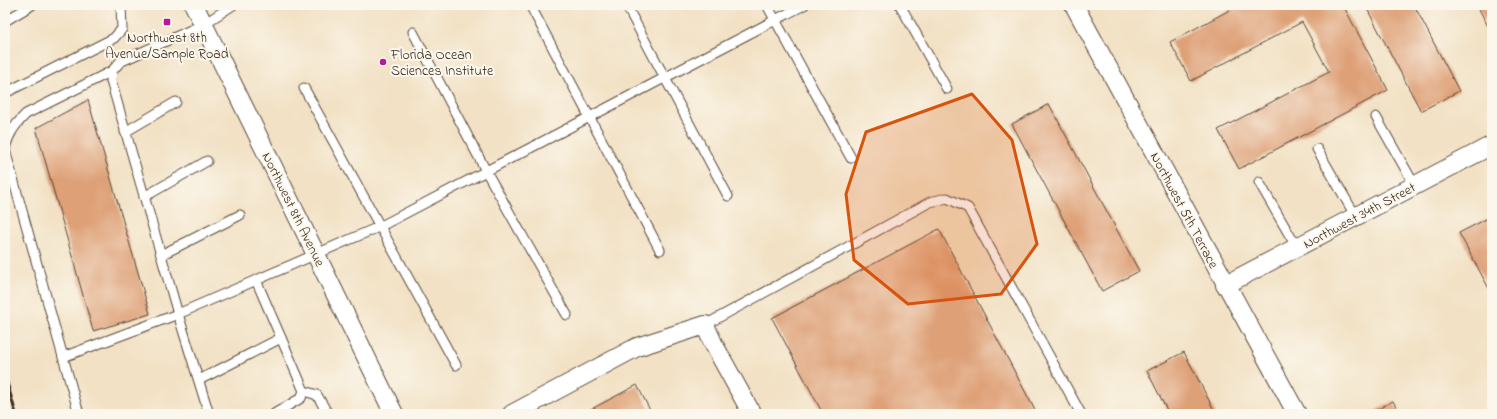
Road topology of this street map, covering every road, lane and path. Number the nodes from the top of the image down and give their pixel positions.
1 (32, 5) edge
2 (121, 5) edge
3 (194, 5) edge
4 (233, 5) edge
5 (530, 5) edge
6 (626, 5) edge
7 (767, 5) edge
8 (804, 5) edge
9 (900, 5) edge
10 (1074, 5) edge
11 (776, 20) junction
12 (5, 21) edge
13 (204, 24) junction
14 (413, 32) dead end
15 (112, 71) junction
16 (664, 78) junction
17 (304, 88) dead end
18 (947, 89) dead end
19 (5, 93) edge
20 (176, 102) dead end
21 (1376, 117) dead end
22 (588, 118) junction
23 (125, 132) junction
24 (1492, 145) edge
25 (5, 149) edge
26 (1316, 149) dead end
27 (851, 158) dead end
28 (208, 161) dead end
29 (486, 171) junction
30 (1260, 182) dead end
31 (1415, 186) junction
32 (728, 196) dead end
33 (144, 197) junction
34 (240, 215) dead end
35 (1356, 217) junction
36 (381, 226) junction
37 (1297, 248) junction
38 (660, 250) dead end
39 (316, 254) junction
40 (161, 255) junction
41 (256, 280) junction
42 (1225, 285) junction
43 (178, 314) junction
44 (567, 316) dead end
45 (705, 325) junction
46 (281, 338) junction
47 (63, 357) junction
48 (456, 365) dead end
49 (199, 380) junction
50 (304, 391) junction
51 (79, 414) edge
52 (209, 414) edge
53 (274, 414) edge
54 (328, 414) edge
55 (394, 414) edge
56 (512, 414) edge
57 (752, 414) edge
58 (1081, 414) edge
59 (1297, 414) edge

1 - 12 lane
2 - 19 lane
3 - 13 street, Northwest 8th Avenue
4 - 13 lane
5 - 22 lane
6 - 16 lane
7 - 11 lane
8 - 11 lane
9 - 18 lane
10 - 42 street, Northwest 5th Terrace
11 - 16 lane
11 - 27 lane
13 - 15 lane
13 - 39 street, Northwest 8th Avenue
14 - 29 lane
15 - 23 lane
15 - 25 lane
16 - 22 lane
16 - 32 lane
17 - 36 lane
20 - 23 lane
21 - 31 lane
22 - 29 lane
22 - 38 lane
23 - 33 lane
24 - 31 street, Northwest 34th Street
25 - 47 lane
26 - 35 lane
28 - 33 lane
29 - 36 lane
29 - 44 lane
30 - 37 lane
31 - 35 street, Northwest 34th Street
33 - 40 lane
34 - 40 lane
35 - 37 street, Northwest 34th Street
36 - 39 lane
36 - 48 lane
37 - 42 street, Northwest 34th Street
39 - 41 lane
39 - 55 street, Northwest 8th Avenue
40 - 43 lane
41 - 43 lane
41 - 46 lane
42 - 59 street, Northwest 5th Terrace
43 - 47 lane
43 - 49 lane
45 - 56 street
45 - 57 street
45 - 58 lane
46 - 49 lane
46 - 50 lane
47 - 51 lane
49 - 52 lane
50 - 53 lane
50 - 54 lane

